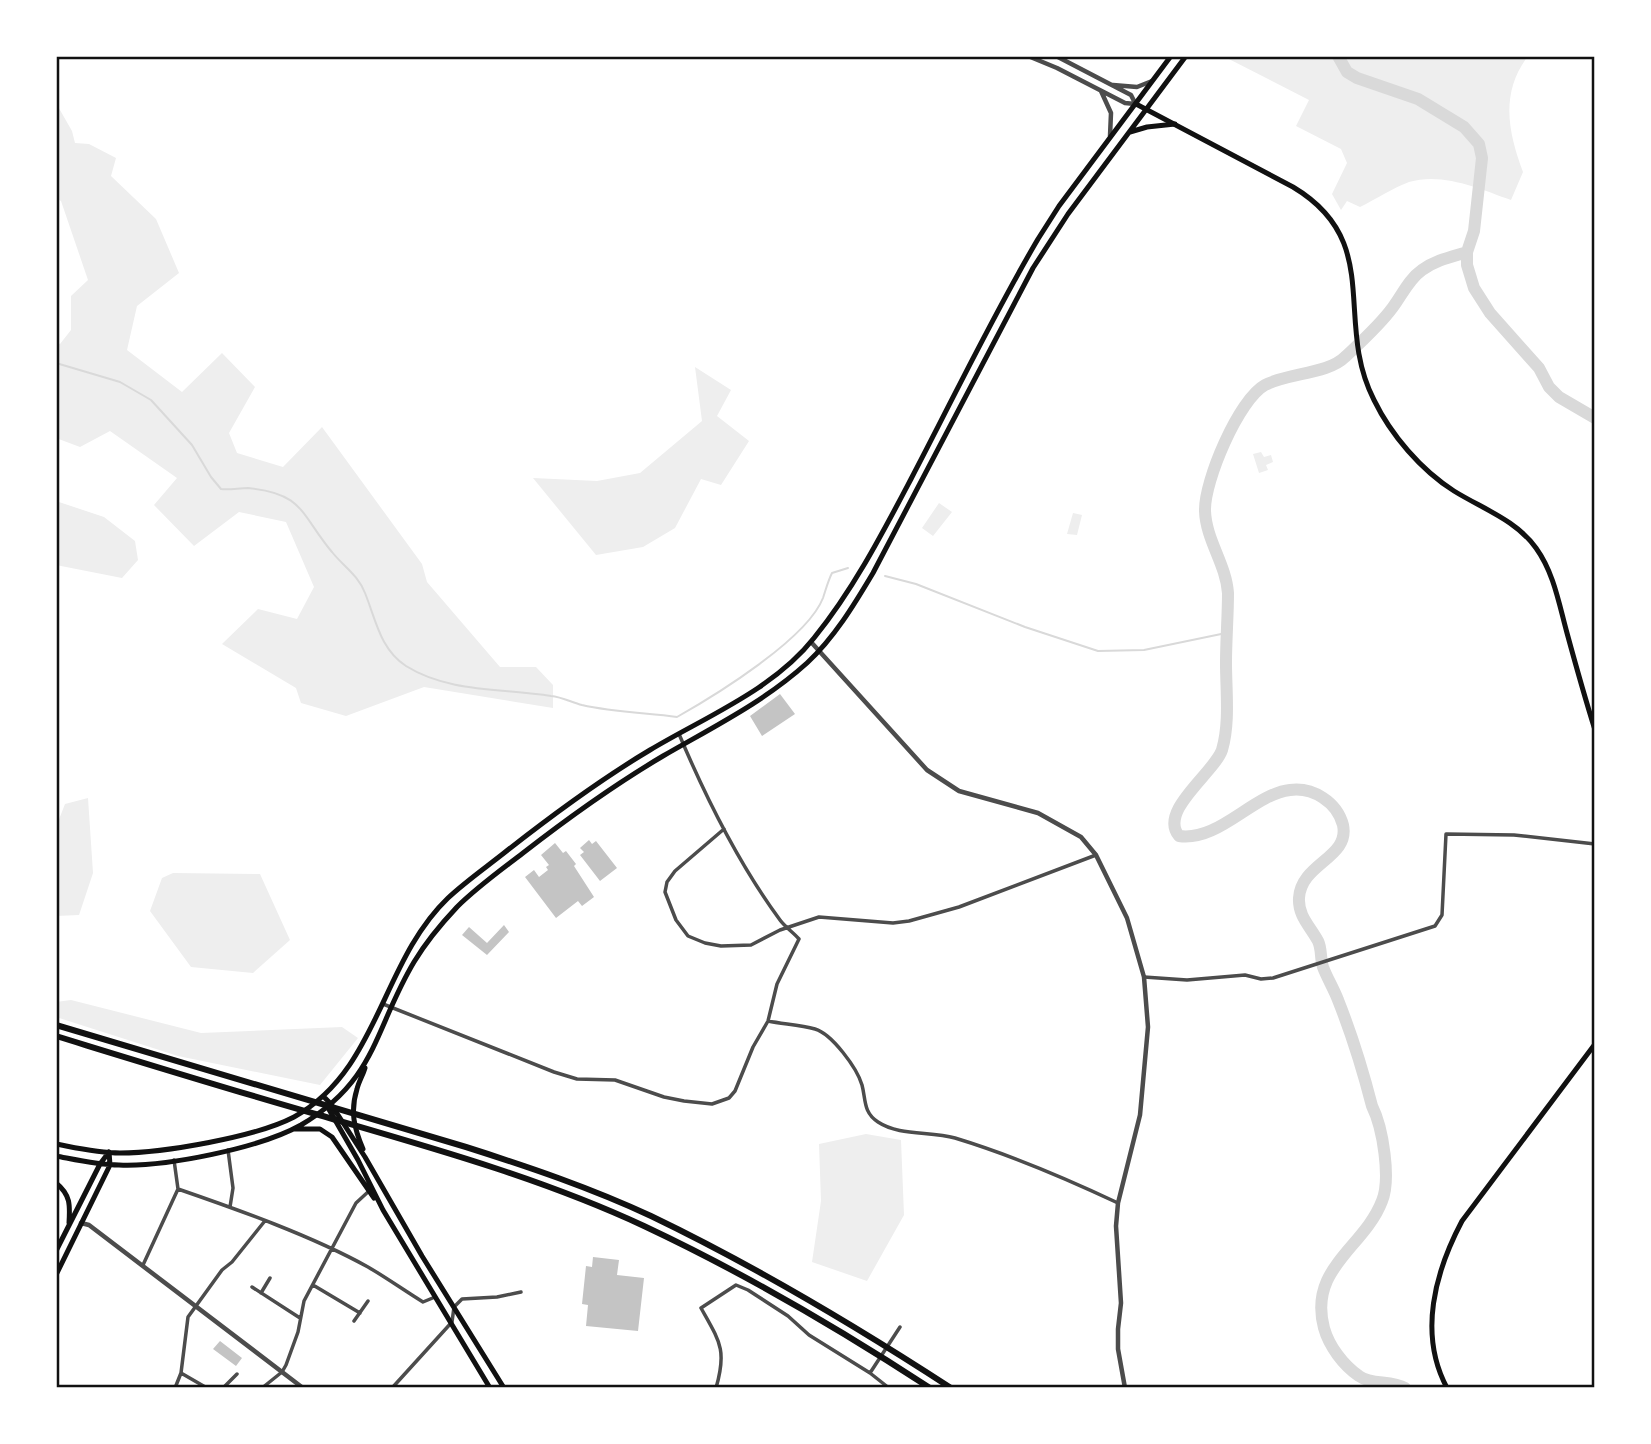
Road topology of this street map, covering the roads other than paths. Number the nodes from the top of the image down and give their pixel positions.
1 (1028, 56) edge
2 (1056, 56) edge
3 (1171, 56) edge
4 (1186, 56) edge
5 (1152, 81) junction
6 (1112, 85) junction
7 (1100, 90) junction
8 (1136, 104) junction
9 (1146, 109) junction
10 (1175, 124) junction
11 (1127, 134) junction
12 (1110, 140) junction
13 (811, 642) junction
14 (819, 651) junction
15 (1595, 730) edge
16 (679, 734) junction
17 (683, 745) junction
18 (724, 829) junction
19 (1595, 844) edge
20 (1096, 855) junction
21 (786, 927) junction
22 (1144, 977) junction
23 (382, 1004) junction
24 (392, 1008) junction
25 (768, 1021) junction
26 (56, 1025) edge
27 (56, 1036) edge
28 (1595, 1044) edge
29 (365, 1065) junction
30 (323, 1096) junction
31 (329, 1106) junction
32 (294, 1129) junction
33 (56, 1144) edge
34 (228, 1150) junction
35 (109, 1152) junction
36 (56, 1156) edge
37 (365, 1157) junction
38 (174, 1160) junction
39 (100, 1164) junction
40 (110, 1165) junction
41 (56, 1183) edge
42 (178, 1189) junction
43 (371, 1190) junction
44 (1118, 1203) junction
45 (230, 1207) junction
46 (264, 1222) junction
47 (80, 1223) junction
48 (68, 1227) junction
49 (331, 1250) junction
50 (56, 1251) edge
51 (142, 1265) junction
52 (56, 1275) edge
53 (270, 1278) dead end
54 (313, 1285) junction
55 (252, 1287) dead end
56 (521, 1292) dead end
57 (261, 1293) junction
58 (435, 1297) junction
59 (368, 1301) dead end
60 (195, 1306) junction
61 (454, 1307) junction
62 (360, 1313) junction
63 (300, 1318) junction
64 (354, 1321) dead end
65 (452, 1322) junction
66 (900, 1326) dead end
67 (282, 1372) junction
68 (181, 1373) junction
69 (870, 1373) junction
70 (237, 1374) dead end
71 (174, 1388) edge
72 (207, 1388) edge
73 (223, 1388) edge
74 (262, 1388) edge
75 (303, 1388) edge
76 (392, 1388) edge
77 (490, 1388) edge
78 (504, 1388) edge
79 (716, 1388) edge
80 (889, 1388) edge
81 (930, 1388) edge
82 (951, 1388) edge
83 (1125, 1388) edge
84 (1447, 1388) edge

1 - 7 street
2 - 6 street
3 - 5 main road
4 - 9 main road
5 - 6 street
5 - 8 main road
6 - 8 street
7 - 8 street
7 - 12 street
8 - 9 main road
8 - 12 main road
9 - 10 main road
9 - 11 main road
10 - 11 main road
10 - 15 main road
11 - 14 main road
12 - 13 main road
13 - 14 street
13 - 16 main road
14 - 17 main road
14 - 20 street
16 - 17 street
16 - 23 main road
17 - 18 street
17 - 24 main road
18 - 21 street
18 - 21 street
19 - 22 street
20 - 21 street
20 - 22 street
21 - 25 street
22 - 44 street
23 - 24 street
23 - 30 main road
24 - 25 street
24 - 29 main road
25 - 44 street
26 - 82 highway
27 - 81 highway
28 - 84 main road
29 - 31 main road
29 - 37 main road
30 - 31 main road
30 - 35 main road
31 - 32 main road
31 - 37 main road
31 - 43 main road
32 - 34 main road
32 - 43 main road
33 - 35 main road
34 - 38 main road
34 - 45 street
35 - 39 main road
35 - 40 main road
36 - 39 main road
37 - 61 main road
38 - 40 main road
38 - 42 street
39 - 40 main road
39 - 48 main road
40 - 47 main road
41 - 48 main road
42 - 45 street
42 - 51 street
43 - 49 street
43 - 58 main road
44 - 83 street
45 - 46 street
46 - 49 street
46 - 60 street
47 - 51 street
47 - 52 main road
48 - 50 main road
49 - 54 street
49 - 58 street
51 - 60 street
53 - 57 street
54 - 62 street
54 - 63 street
55 - 57 street
56 - 61 street
57 - 63 street
58 - 65 main road
59 - 62 street
60 - 67 street
60 - 68 street
61 - 65 street
61 - 78 main road
62 - 64 street
63 - 67 street
65 - 76 street
65 - 77 main road
66 - 69 street
67 - 74 street
67 - 75 street
68 - 71 street
68 - 72 street
69 - 79 street
69 - 80 street
70 - 73 street

